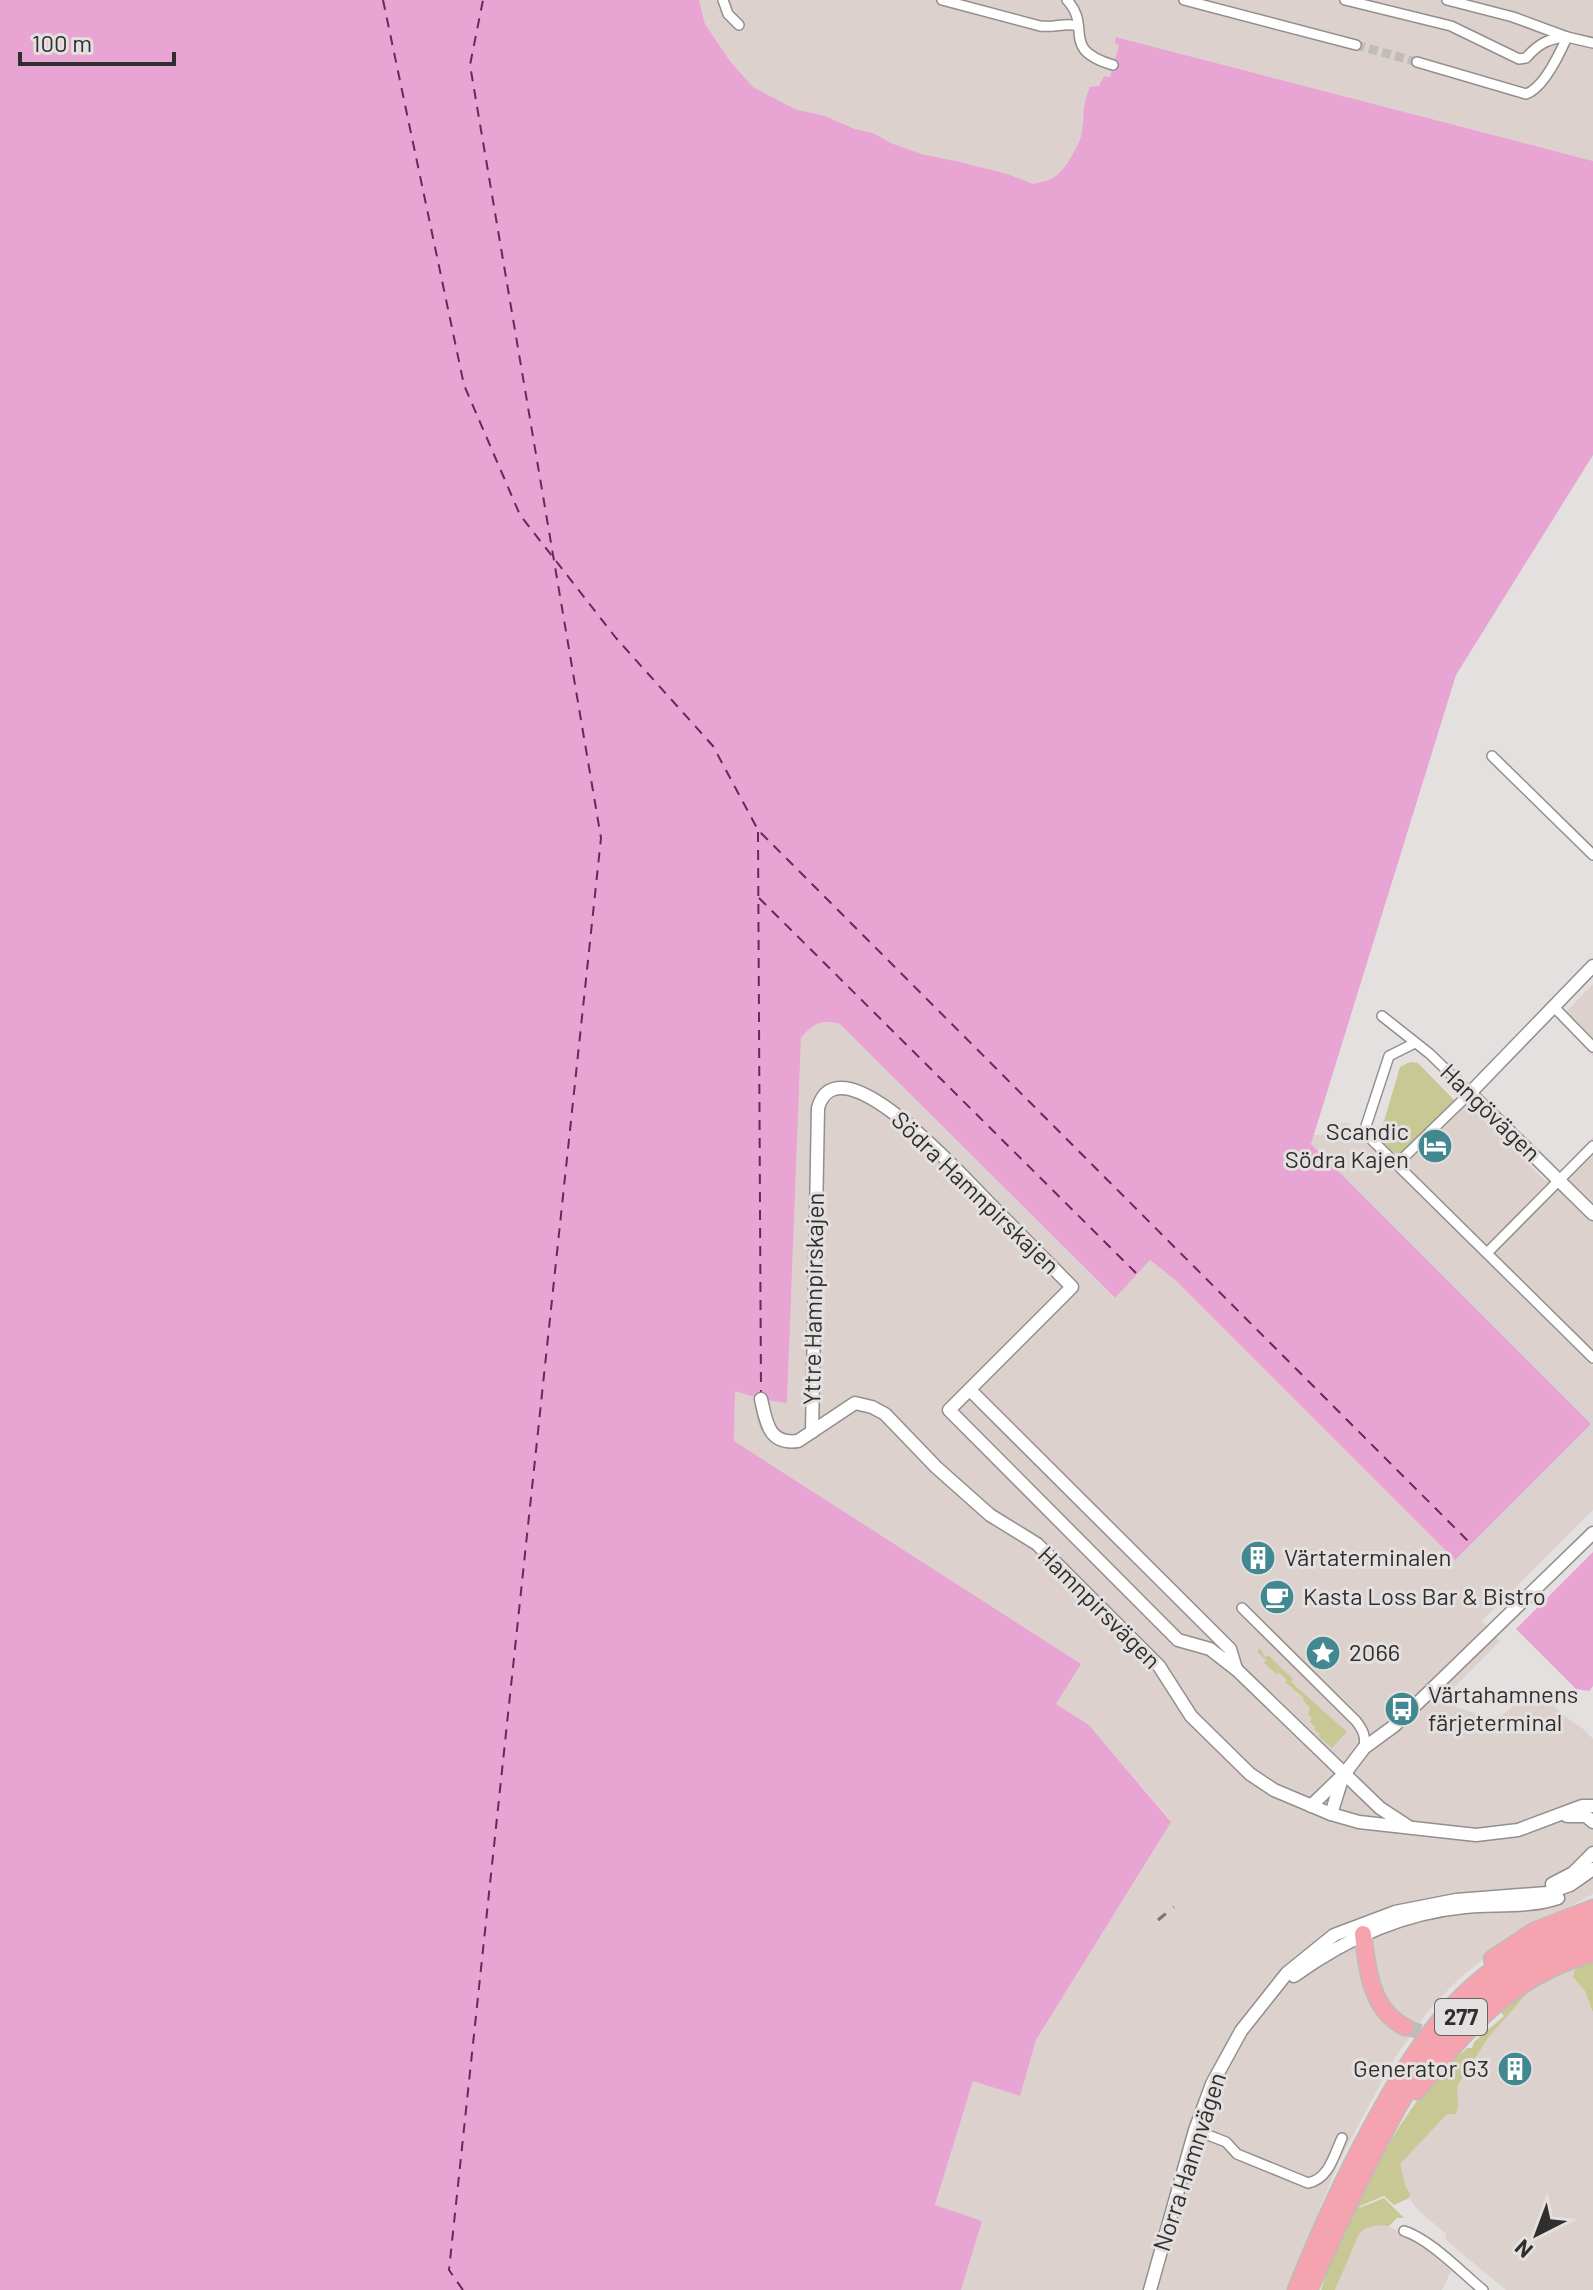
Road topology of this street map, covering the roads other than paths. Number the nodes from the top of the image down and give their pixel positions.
1 (723, 0) edge
2 (942, 0) edge
3 (1067, 0) edge
4 (1184, 0) edge
5 (1345, 0) edge
6 (1447, 0) edge
7 (739, 25) dead end
8 (1078, 26) junction
9 (1567, 37) junction
10 (1593, 43) edge
11 (1356, 45) tunnel mouth
12 (1417, 62) tunnel mouth
13 (1113, 65) dead end
14 (1492, 756) dead end
15 (1593, 855) edge
16 (1593, 966) edge
17 (1553, 1006) junction
18 (1382, 1016) dead end
19 (1415, 1043) junction
20 (1593, 1047) edge
21 (832, 1088) joint
22 (1470, 1093) junction
23 (1593, 1146) edge
24 (1397, 1164) junction
25 (1559, 1180) junction
26 (1593, 1214) edge
27 (1487, 1253) junction
28 (1072, 1287) joint
29 (1593, 1358) edge
30 (970, 1390) junction
31 (761, 1399) dead end
32 (812, 1432) junction
33 (1593, 1533) edge
34 (1242, 1608) dead end
35 (1237, 1670) junction
36 (1364, 1748) junction
37 (1345, 1773) junction
38 (1593, 1796) edge
39 (1311, 1806) junction
40 (1593, 1806) edge
41 (1331, 1814) junction
42 (1593, 1822) edge
43 (1537, 1823) junction
44 (1409, 1827) junction
45 (1593, 1853) edge
46 (1593, 1869) edge
47 (1593, 1879) edge
48 (1524, 1895) junction
49 (1593, 1908) edge
50 (1593, 1922) edge
51 (1362, 1929) junction
52 (1593, 1937) edge
53 (1593, 1953) edge
54 (1446, 2013) junction
55 (1405, 2027) tunnel mouth
56 (1195, 2130) junction
57 (1342, 2138) dead end
58 (1371, 2143) junction
59 (1404, 2231) dead end
60 (1150, 2290) edge
61 (1296, 2290) edge
62 (1309, 2290) edge
63 (1483, 2290) edge

1 - 7 street
2 - 8 street
3 - 8 street
4 - 11 street
5 - 9 street
6 - 9 street
8 - 13 street
9 - 10 street
9 - 12 street
14 - 15 street
16 - 17 main road
17 - 20 street
17 - 22 main road
18 - 19 street, Hangövägen
19 - 22 street, Hangövägen
19 - 24 street
21 - 28 main road, Södra Hamnpirskajen
21 - 32 main road, Yttre Hamnpirskajen
22 - 24 street
22 - 25 main road, Hangövägen
23 - 25 street
24 - 27 street
25 - 26 main road, Hangövägen
25 - 27 street
27 - 29 street
28 - 30 main road, Hamnpirsvägen
30 - 35 main road, Hamnpirsvägen
30 - 35 main road, Hamnpirsvägen
31 - 32 main road, Yttre Hamnpirskajen
32 - 39 main road, Hamnpirsvägen
33 - 36 main road
34 - 36 street
35 - 37 main road, Hamnpirsvägen
36 - 37 main road
37 - 39 main road
37 - 41 main road
37 - 44 main road, Hamnpirsvägen
38 - 43 main road, Hamnpirsvägen
39 - 41 main road, Hamnpirsvägen
40 - 43 main road, Hamnpirsvägen
41 - 44 main road, Hamnpirsvägen
42 - 43 main road
43 - 44 main road, Hamnpirsvägen
45 - 48 main road, Norra Hamnvägen
46 - 48 main road, Norra Hamnvägen
47 - 51 main road, Norra Hamnvägen
48 - 51 main road, Norra Hamnvägen
49 - 54 highway
50 - 54 highway, 277
51 - 55 highway
51 - 56 main road, Norra Hamnvägen
52 - 58 highway, 277
53 - 58 highway
54 - 58 highway, 277
56 - 57 street
56 - 60 main road, Norra Hamnvägen
58 - 61 highway, 277
58 - 62 highway, 277
59 - 63 street

